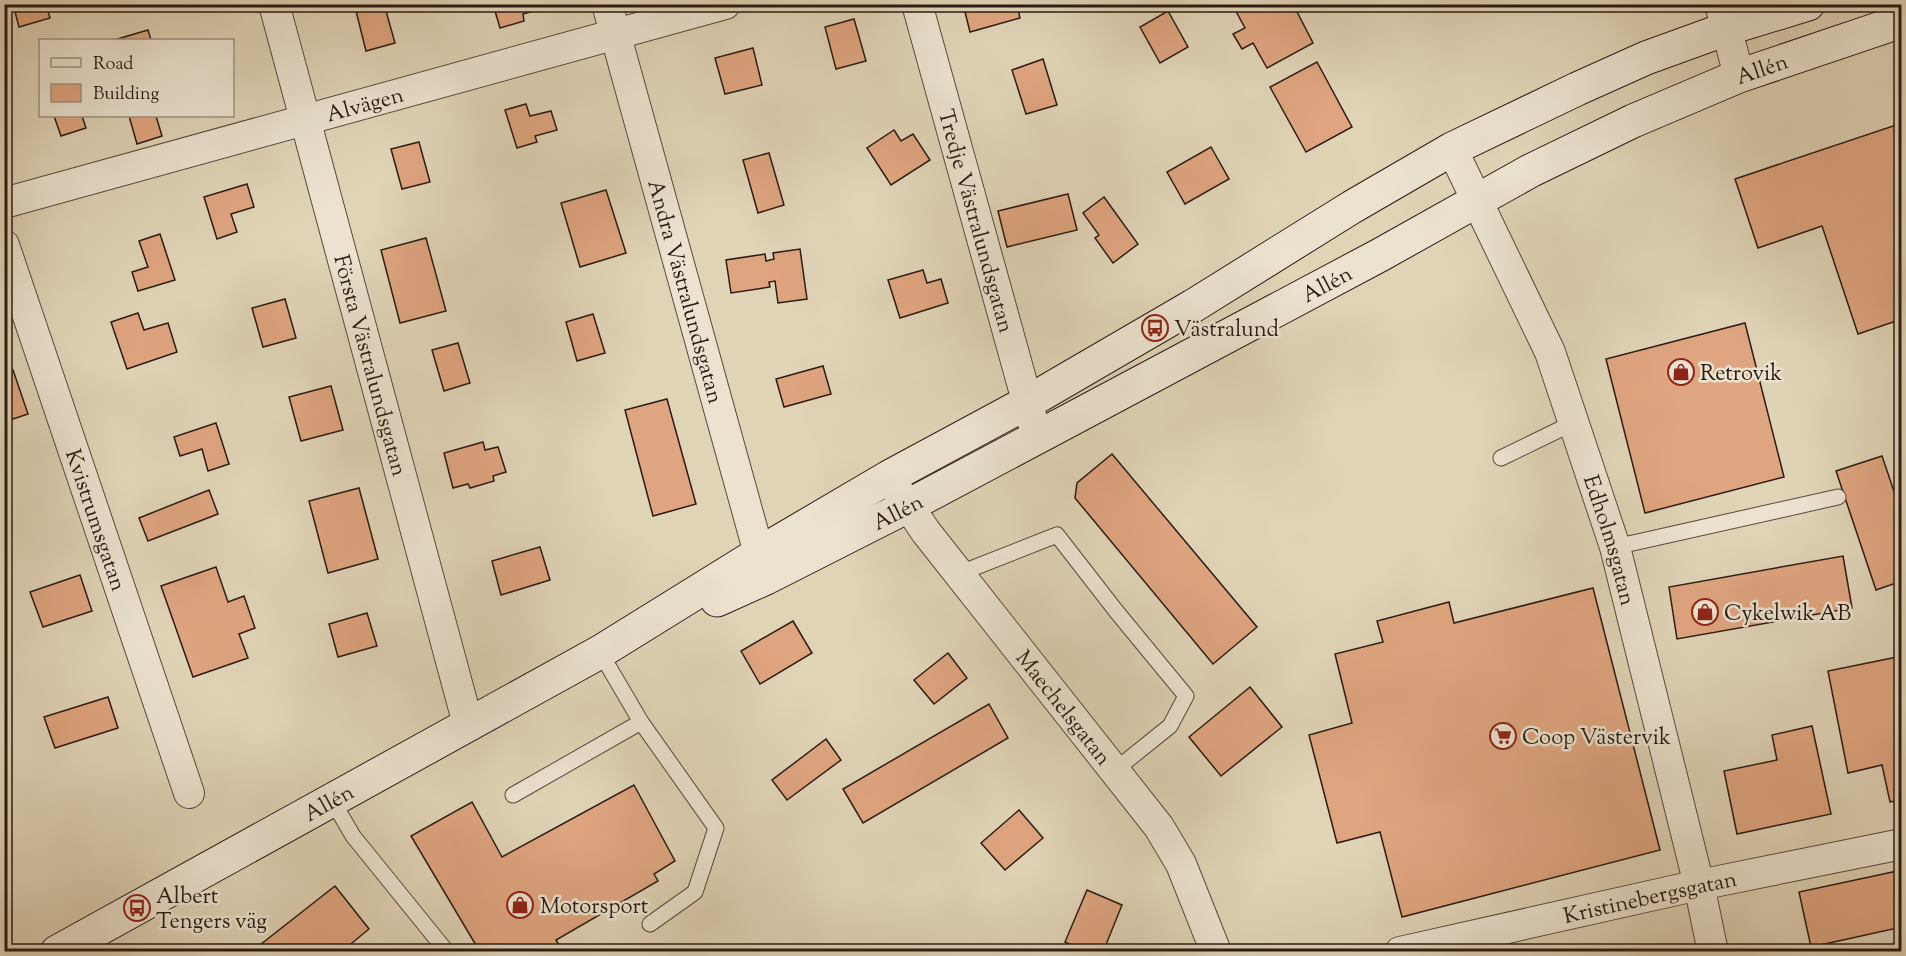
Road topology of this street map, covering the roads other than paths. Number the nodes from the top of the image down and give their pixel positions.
1 (274, 4) edge
2 (607, 4) edge
3 (725, 4) edge
4 (917, 4) edge
5 (1808, 4) edge
6 (1723, 17) edge
7 (1902, 21) edge
8 (616, 35) junction
9 (1739, 76) junction
10 (306, 121) junction
11 (1452, 149) junction
12 (1478, 200) junction
13 (4, 203) edge
14 (4, 245) edge
15 (1028, 402) junction
16 (1573, 423) junction
17 (1037, 437) junction
18 (1501, 458) dead end
19 (889, 477) junction
20 (1838, 497) dead end
21 (908, 506) junction
22 (1615, 548) junction
23 (762, 566) junction
24 (958, 574) junction
25 (600, 652) junction
26 (641, 722) junction
27 (468, 724) junction
28 (1114, 771) junction
29 (189, 793) dead end
30 (513, 795) dead end
31 (332, 800) junction
32 (1902, 844) edge
33 (1699, 885) junction
34 (650, 924) dead end
35 (57, 951) edge
36 (447, 951) edge
37 (1216, 951) edge
38 (1400, 951) edge
39 (1713, 951) edge

1 - 10 street, Första Västralundsgatan
2 - 8 street, Andra Västralundsgatan
3 - 8 street, Alvägen
4 - 15 street, Tredje Västralundsgatan
5 - 6 main road, Allén
6 - 9 street
6 - 11 main road, Allén
7 - 9 main road, Allén
8 - 10 street, Alvägen
8 - 23 street, Andra Västralundsgatan
9 - 12 main road, Allén
10 - 13 street, Alvägen
10 - 27 street, Första Västralundsgatan
11 - 12 street, Edholmsgatan
11 - 15 main road, Allén
12 - 16 street, Edholmsgatan
12 - 17 main road, Allén
14 - 29 street, Kvistrumsgatan
15 - 17 street, Tredje Västralundsgatan
15 - 19 main road, Allén
16 - 18 lane
16 - 22 street, Edholmsgatan
17 - 21 main road, Allén
19 - 21 street, Maechelsgatan
19 - 23 main road, Allén
20 - 22 lane
21 - 23 main road, Allén
21 - 24 street, Maechelsgatan
22 - 33 street, Edholmsgatan
23 - 25 main road, Allén
24 - 28 street, Maechelsgatan
24 - 28 lane
25 - 26 lane
25 - 27 main road, Allén
26 - 30 lane
26 - 34 lane
27 - 31 main road, Allén
28 - 37 street, Maechelsgatan
31 - 35 main road, Allén
31 - 36 lane
32 - 33 street, Kristinebergsgatan
33 - 38 street, Kristinebergsgatan
33 - 39 street, Edholmsgatan

